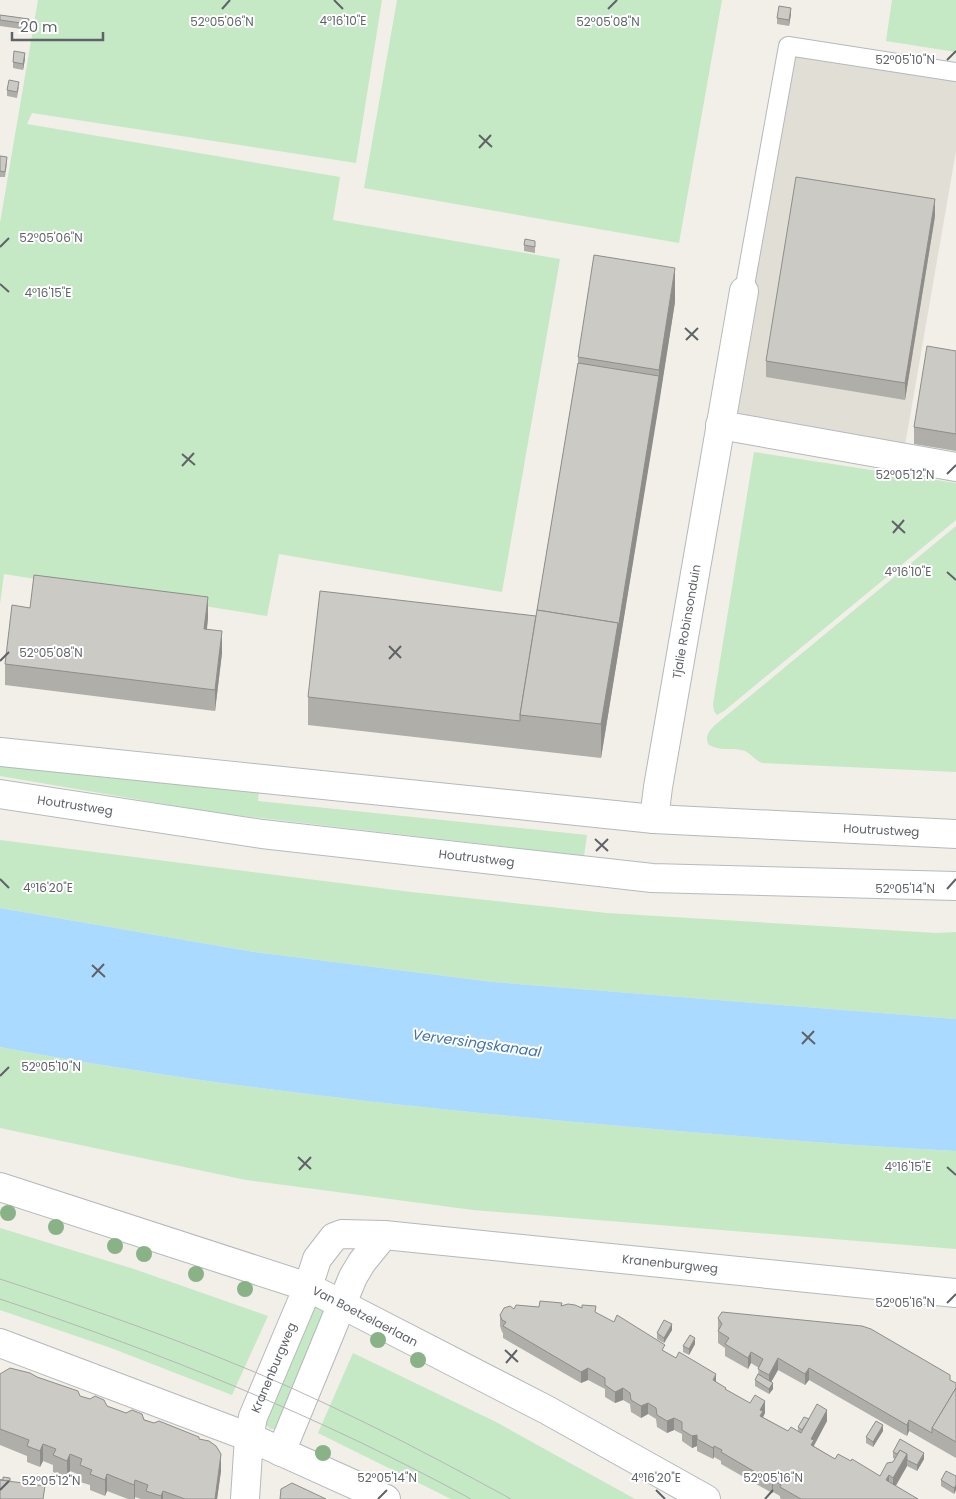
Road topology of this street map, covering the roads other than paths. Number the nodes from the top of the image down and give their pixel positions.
1 (956, 72) edge
2 (744, 291) joint
3 (720, 425) junction
4 (956, 467) edge
5 (0, 752) edge
6 (0, 794) edge
7 (654, 819) junction
8 (956, 834) edge
9 (956, 886) edge
10 (0, 1187) edge
11 (384, 1235) junction
12 (308, 1287) junction
13 (956, 1293) edge
14 (342, 1304) junction
15 (0, 1343) edge
16 (249, 1437) junction
17 (281, 1452) junction
18 (245, 1499) edge
19 (386, 1499) edge
20 (706, 1499) edge

1 - 2 lane
2 - 3 street, Tjalie Robinsonduin
3 - 4 street
3 - 7 street, Tjalie Robinsonduin
5 - 7 street, Houtrustweg
6 - 9 street, Houtrustweg
7 - 8 street, Houtrustweg
10 - 12 street, Van Boetzelaerlaan
11 - 12 street, Kranenburgweg
11 - 13 street, Kranenburgweg
11 - 14 street
12 - 14 street, Van Boetzelaerlaan
12 - 16 street, Kranenburgweg
14 - 17 street
14 - 20 street, Van Boetzelaerlaan
15 - 16 street
16 - 17 street
16 - 18 street, Kranenburgweg
17 - 19 street

